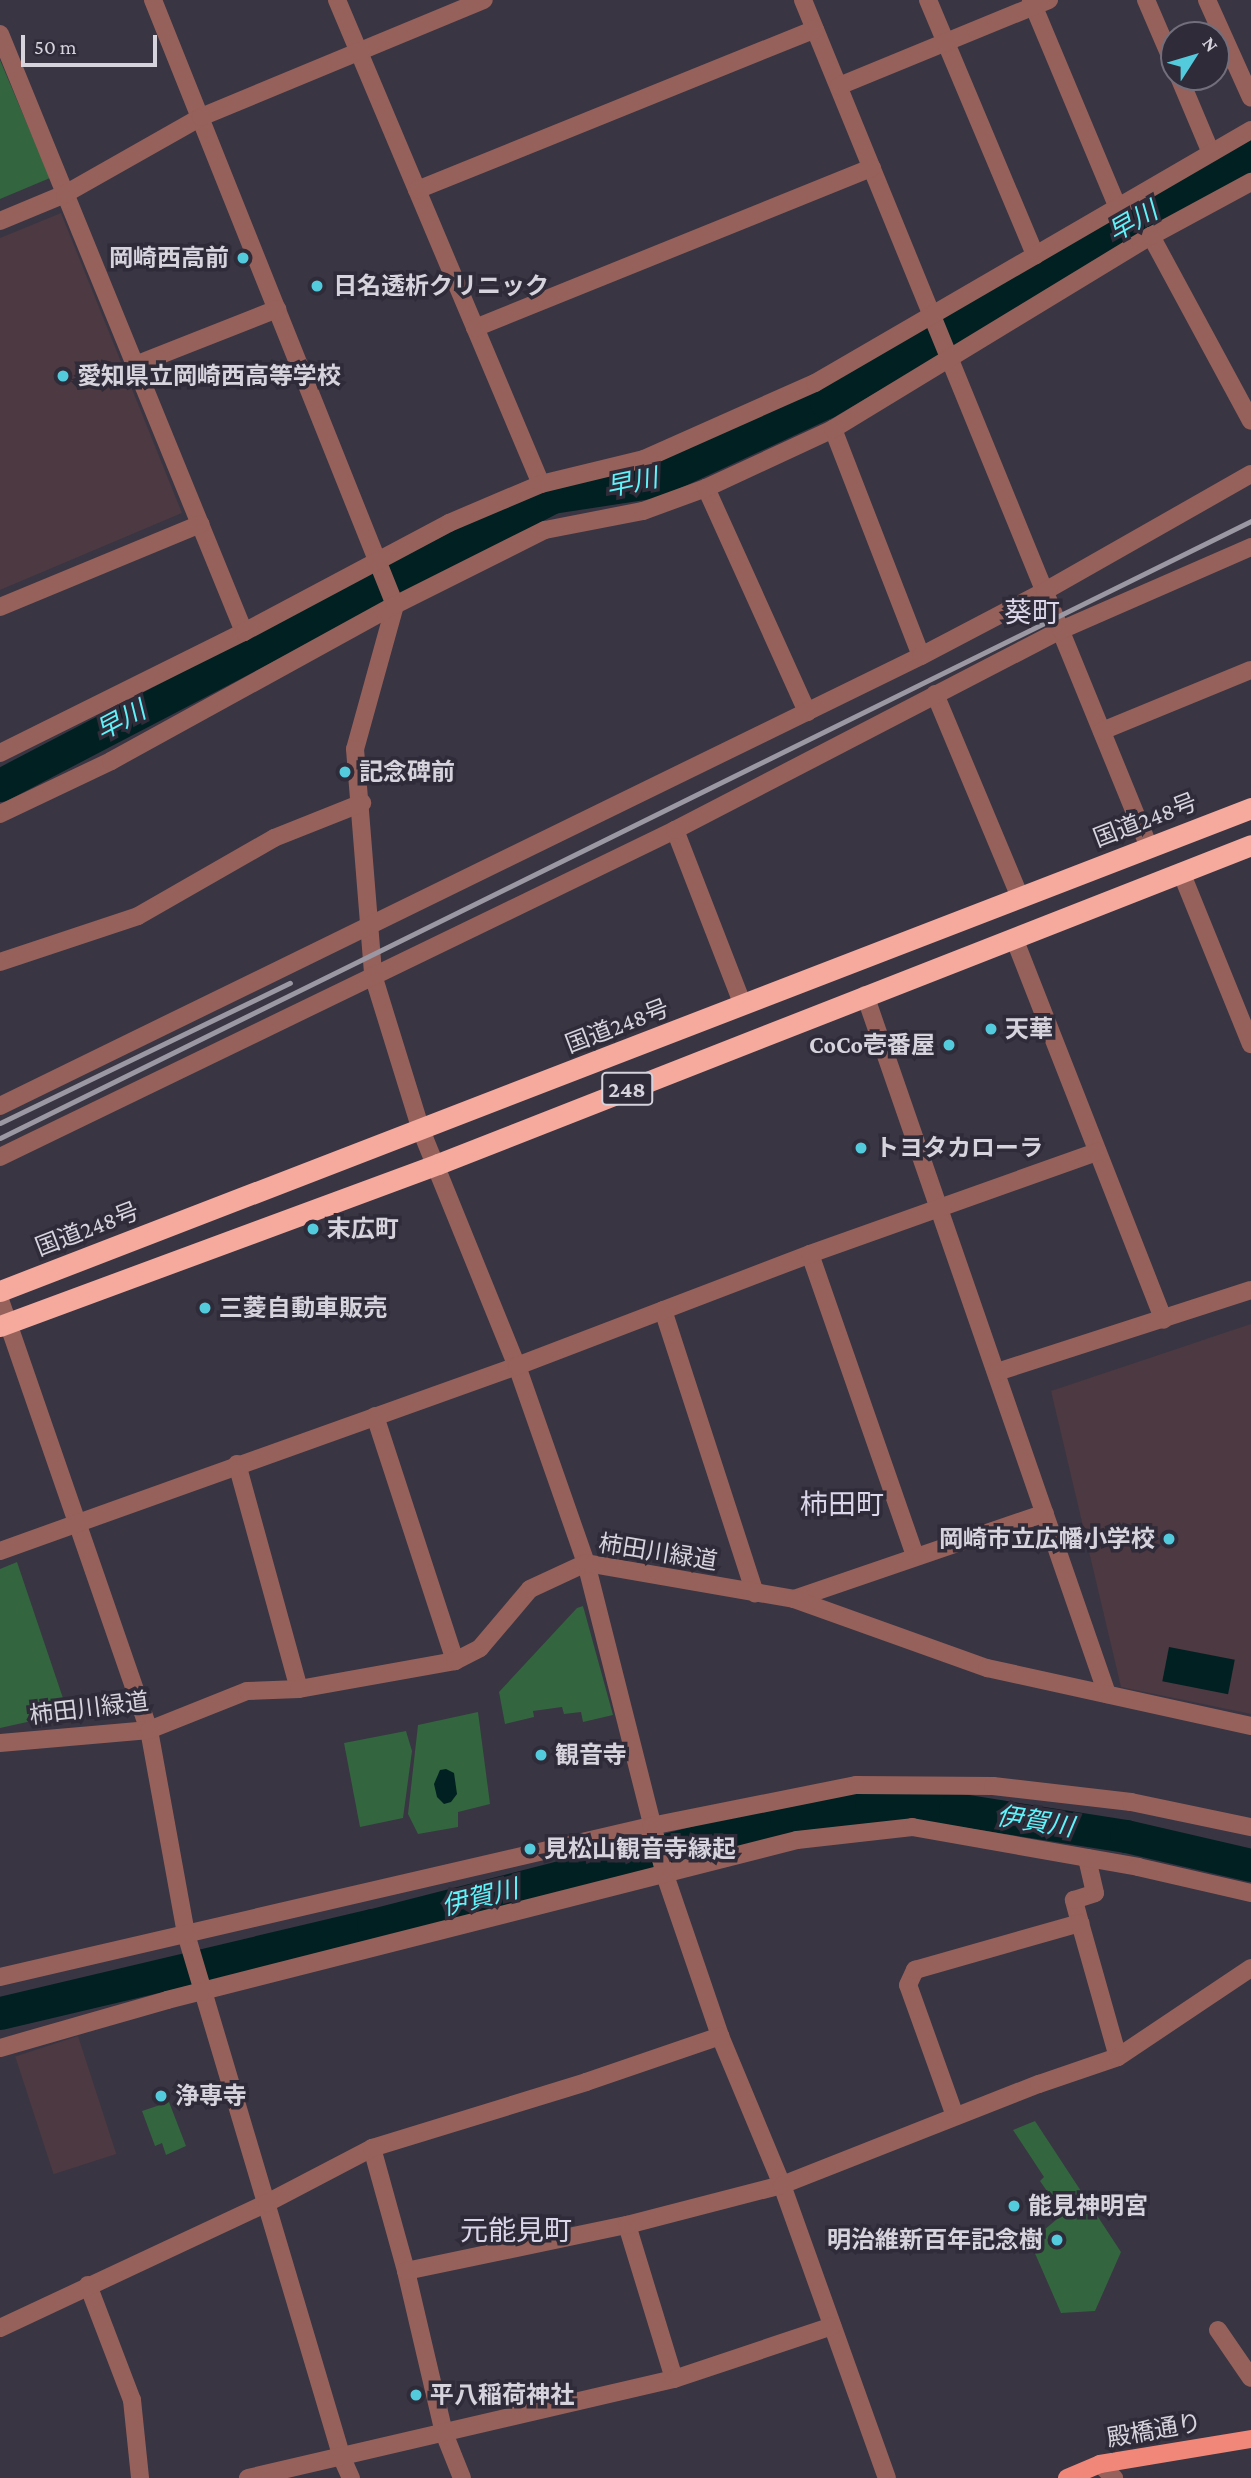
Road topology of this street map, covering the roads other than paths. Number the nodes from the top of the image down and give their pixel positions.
1 (153, 0) edge
2 (337, 0) edge
3 (484, 0) edge
4 (803, 0) edge
5 (928, 0) edge
6 (1146, 0) edge
7 (1208, 0) edge
8 (1038, 2) edge
9 (815, 29) junction
10 (1160, 32) edge
11 (0, 34) edge
12 (946, 42) junction
13 (359, 52) junction
14 (839, 86) junction
15 (1185, 91) edge
16 (1251, 97) edge
17 (201, 117) junction
18 (1251, 130) edge
19 (1211, 153) junction
20 (872, 168) junction
21 (1251, 182) edge
22 (416, 190) junction
23 (65, 194) junction
24 (1118, 208) junction
25 (0, 221) edge
26 (1151, 236) junction
27 (1035, 255) junction
28 (277, 309) junction
29 (932, 313) junction
30 (475, 328) junction
31 (950, 358) junction
32 (135, 365) junction
33 (1251, 421) edge
34 (833, 429) junction
35 (1251, 474) edge
36 (541, 484) junction
37 (706, 488) junction
38 (200, 524) junction
39 (1251, 547) edge
40 (379, 561) junction
41 (1045, 591) junction
42 (395, 605) junction
43 (0, 607) edge
44 (1061, 630) junction
45 (244, 632) junction
46 (921, 656) junction
47 (1251, 670) edge
48 (935, 694) junction
49 (807, 712) junction
50 (1102, 731) junction
51 (0, 753) edge
52 (362, 803) junction
53 (1251, 808) edge
54 (0, 814) edge
55 (675, 830) junction
56 (1251, 845) edge
57 (1149, 847) junction
58 (1181, 872) junction
59 (1020, 897) junction
60 (372, 927) junction
61 (1014, 938) junction
62 (0, 962) edge
63 (373, 975) junction
64 (865, 995) junction
65 (743, 1005) junction
66 (1249, 1032) edge
67 (0, 1106) edge
68 (421, 1130) junction
69 (1097, 1152) junction
70 (0, 1157) edge
71 (438, 1164) junction
72 (941, 1208) junction
73 (810, 1254) junction
74 (1251, 1290) edge
75 (0, 1291) edge
76 (0, 1300) edge
77 (663, 1310) junction
78 (1164, 1320) junction
79 (4, 1324) edge
80 (517, 1366) junction
81 (997, 1372) junction
82 (375, 1416) junction
83 (237, 1464) junction
84 (1045, 1513) junction
85 (77, 1522) junction
86 (0, 1551) edge
87 (915, 1555) junction
88 (586, 1563) junction
89 (755, 1593) junction
90 (794, 1599) junction
91 (455, 1661) junction
92 (299, 1689) junction
93 (1107, 1694) junction
94 (1251, 1726) edge
95 (149, 1730) junction
96 (0, 1743) edge
97 (651, 1826) junction
98 (1251, 1827) edge
99 (1087, 1858) junction
100 (665, 1875) junction
101 (1251, 1893) edge
102 (1080, 1923) junction
103 (188, 1938) junction
104 (1251, 1968) edge
105 (0, 1976) edge
106 (202, 1992) junction
107 (720, 2036) junction
108 (0, 2048) edge
109 (1118, 2057) junction
110 (955, 2116) junction
111 (372, 2148) junction
112 (782, 2185) junction
113 (267, 2203) junction
114 (627, 2225) junction
115 (406, 2271) junction
116 (88, 2285) junction
117 (832, 2326) junction
118 (0, 2328) edge
119 (1219, 2330) dead end
120 (1251, 2378) edge
121 (674, 2379) junction
122 (444, 2432) junction
123 (1251, 2439) edge
124 (342, 2458) junction
125 (1100, 2464) junction
126 (141, 2478) edge
127 (248, 2478) edge
128 (351, 2478) edge
129 (462, 2478) edge
130 (887, 2478) edge
131 (1067, 2478) edge
132 (1114, 2478) edge

1 - 17 street
2 - 13 street
3 - 13 street
4 - 9 street
5 - 12 street
6 - 10 street
7 - 16 street
8 - 12 street
8 - 24 street
9 - 14 street
9 - 22 street
11 - 23 street
12 - 14 street
12 - 27 street
13 - 17 street
13 - 22 street
14 - 20 street
15 - 19 street
17 - 23 street
17 - 28 street
18 - 19 street
19 - 24 street
20 - 29 street
20 - 30 street
21 - 26 street
22 - 30 street
23 - 25 street
23 - 32 street
24 - 27 street
26 - 31 street
26 - 33 street
27 - 29 street
28 - 32 street
28 - 40 street
29 - 31 street
29 - 36 street
30 - 36 street
31 - 34 street
31 - 41 street
32 - 38 street
34 - 37 street
34 - 46 street
35 - 41 street
36 - 40 street
37 - 42 street
37 - 49 street
38 - 43 street
38 - 45 street
39 - 44 street
40 - 42 street
40 - 45 street
41 - 44 street
41 - 46 street
42 - 52 street
42 - 54 street
44 - 48 street
44 - 50 street
45 - 51 street
46 - 49 street
47 - 50 street
48 - 55 street
48 - 59 street
49 - 60 street
50 - 57 street
52 - 60 street
52 - 62 street
53 - 57 highway, 国道248号 / 248
55 - 63 street
55 - 65 street
56 - 58 highway, 248
57 - 59 highway, 国道248号 / 248
58 - 61 highway, 248
58 - 66 street
59 - 65 highway, 国道248号 / 248
60 - 63 street
60 - 67 street
61 - 64 highway, 248
61 - 69 street
63 - 68 street
63 - 70 street
64 - 71 highway, 248
64 - 72 street
65 - 68 highway, 国道248号 / 248
68 - 71 street
68 - 75 highway, 国道248号 / 248
69 - 72 street
69 - 78 street
71 - 79 highway, 248
71 - 80 street
72 - 73 street
72 - 81 street
73 - 77 street
73 - 87 street
74 - 78 street
76 - 79 street
77 - 80 street
77 - 89 street
78 - 81 street
79 - 85 street
80 - 82 street
80 - 88 street
81 - 84 street
82 - 83 street
82 - 91 street
83 - 85 street
83 - 92 street
84 - 87 street
84 - 93 street
85 - 86 street
85 - 95 street
87 - 90 street
88 - 89 street, 柿田川緑道
88 - 91 street, 柿田川緑道
88 - 97 street
89 - 90 street, 柿田川緑道
90 - 93 street, 柿田川緑道
91 - 92 street, 柿田川緑道
92 - 95 street, 柿田川緑道
93 - 94 street, 柿田川緑道
95 - 96 street, 柿田川緑道
95 - 103 street
97 - 98 street
97 - 100 street
97 - 103 street
99 - 100 street
99 - 101 street
99 - 102 street
100 - 106 street
100 - 107 street
102 - 109 street
102 - 110 street
103 - 105 street
103 - 106 street
104 - 109 street
106 - 108 street
106 - 113 street
107 - 111 street
107 - 112 street
109 - 110 street
110 - 112 street
111 - 113 street
111 - 115 street
112 - 114 street
112 - 117 street
113 - 116 street
113 - 124 street
114 - 115 street
114 - 121 street
115 - 122 street
116 - 118 street
116 - 126 street
117 - 121 street
117 - 130 street
119 - 120 street
121 - 122 street
122 - 124 street
122 - 129 street
123 - 125 main road, 殿橋通り
124 - 127 street
124 - 128 street
125 - 131 main road, 殿橋通り
125 - 132 street

